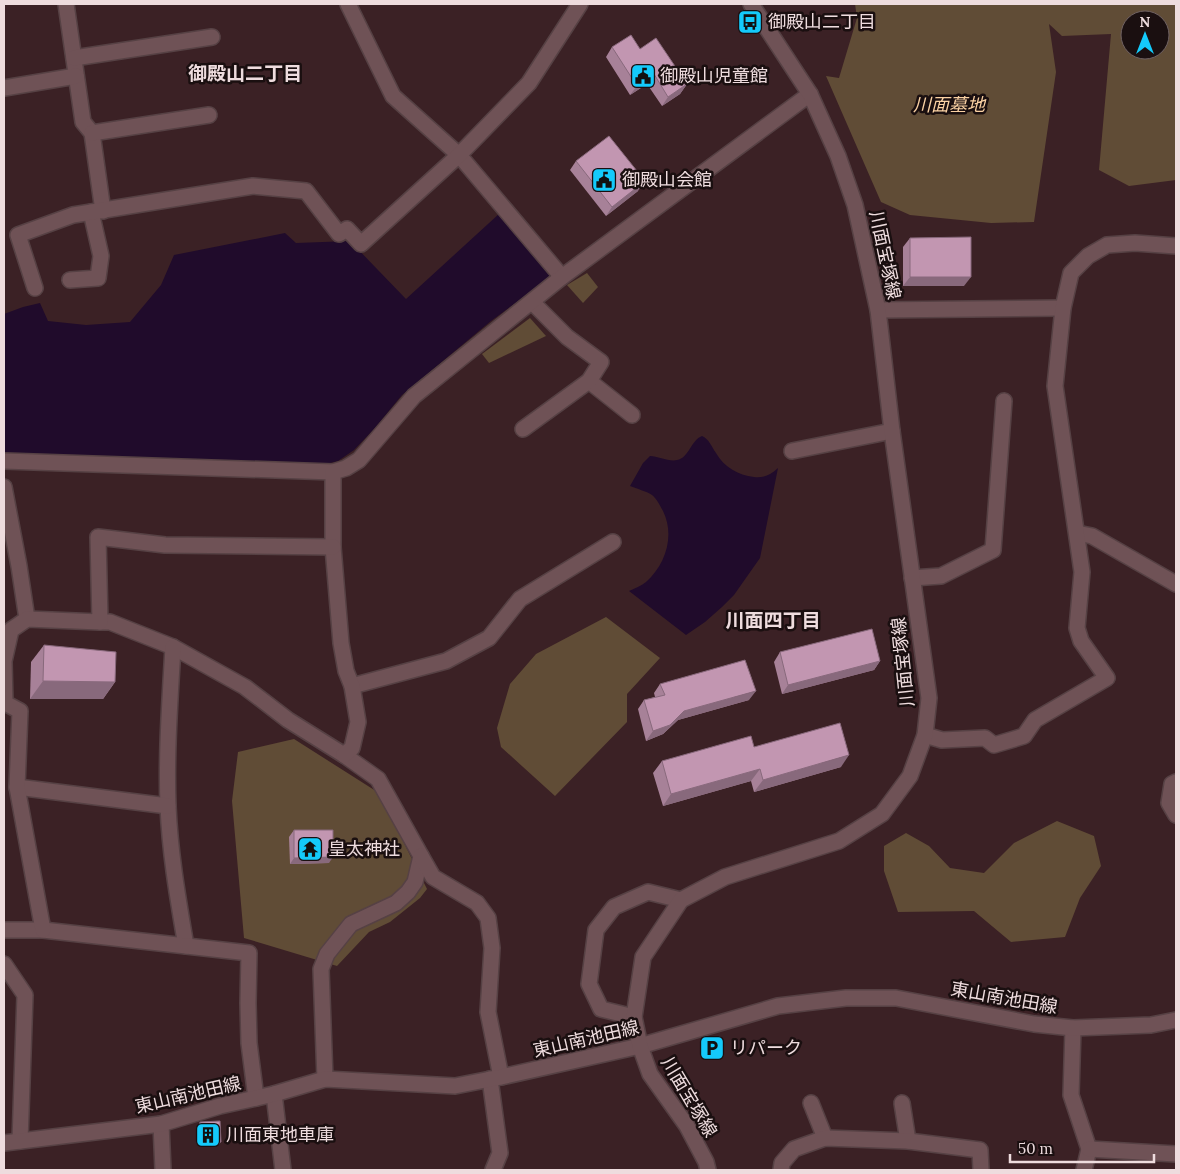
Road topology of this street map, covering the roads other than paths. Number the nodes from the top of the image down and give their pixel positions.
1 (66, 4) edge
2 (348, 4) edge
3 (580, 4) edge
4 (751, 4) edge
5 (212, 37) dead end
6 (74, 58) junction
7 (76, 76) junction
8 (4, 88) edge
9 (810, 94) junction
10 (209, 115) dead end
11 (92, 133) junction
12 (459, 155) junction
13 (97, 212) junction
14 (1176, 246) edge
15 (562, 277) junction
16 (70, 280) dead end
17 (35, 288) dead end
18 (532, 302) junction
19 (1064, 308) junction
20 (878, 310) junction
21 (589, 381) junction
22 (1004, 401) dead end
23 (632, 415) dead end
24 (523, 428) dead end
25 (892, 431) junction
26 (792, 451) dead end
27 (4, 460) edge
28 (333, 472) junction
29 (4, 487) edge
30 (1077, 533) junction
31 (613, 542) dead end
32 (333, 547) junction
33 (11, 566) edge
34 (912, 578) junction
35 (1176, 584) edge
36 (27, 619) junction
37 (100, 622) junction
38 (173, 647) junction
39 (4, 661) edge
40 (352, 686) junction
41 (4, 703) edge
42 (925, 736) junction
43 (344, 755) junction
44 (1176, 782) edge
45 (17, 787) junction
46 (168, 806) junction
47 (1176, 815) edge
48 (421, 856) junction
49 (681, 900) junction
50 (4, 930) edge
51 (43, 930) junction
52 (186, 946) junction
53 (4, 964) edge
54 (634, 1017) junction
55 (1176, 1020) edge
56 (1073, 1028) junction
57 (640, 1046) junction
58 (496, 1078) junction
59 (324, 1079) junction
60 (274, 1094) junction
61 (256, 1098) junction
62 (811, 1103) dead end
63 (902, 1103) dead end
64 (162, 1124) junction
65 (825, 1138) junction
66 (20, 1141) junction
67 (908, 1141) junction
68 (4, 1143) edge
69 (1090, 1149) junction
70 (1176, 1154) edge
71 (163, 1170) edge
72 (283, 1170) edge
73 (493, 1170) edge
74 (708, 1170) edge
75 (781, 1170) edge
76 (981, 1170) edge
77 (1084, 1170) edge

1 - 6 street
2 - 12 street
3 - 12 street
4 - 9 street, 川面宝塚線
5 - 6 street
6 - 7 street
7 - 8 street
7 - 11 street
9 - 15 street
9 - 20 street, 川面宝塚線
10 - 11 street
11 - 13 street
12 - 13 street
12 - 15 street
13 - 16 street
13 - 17 street
14 - 19 street
15 - 18 street
18 - 21 street
18 - 28 street
19 - 20 street
19 - 30 street
20 - 25 street, 川面宝塚線
21 - 23 street
21 - 24 street
22 - 34 street
25 - 26 street
25 - 34 street, 川面宝塚線
27 - 28 street
28 - 32 street
29 - 33 street
30 - 35 street
30 - 42 street
31 - 40 street
32 - 37 street
32 - 40 street
33 - 36 street
34 - 42 street, 川面宝塚線
36 - 37 street
36 - 39 street
37 - 38 street
38 - 43 street
38 - 46 street
39 - 41 street
40 - 43 street
41 - 45 street
42 - 49 street, 川面宝塚線
43 - 48 street
44 - 47 street
45 - 46 street
45 - 51 street
46 - 52 street
48 - 58 street
48 - 59 street
49 - 54 street, 川面宝塚線
49 - 54 street
50 - 51 street
51 - 52 street
52 - 61 street
53 - 66 street
54 - 57 street, 川面宝塚線
55 - 56 street, 東山南池田線
56 - 57 street, 東山南池田線
56 - 69 street
57 - 58 street, 東山南池田線
57 - 74 street, 川面宝塚線
58 - 59 street, 東山南池田線
58 - 73 street
59 - 60 street, 東山南池田線
60 - 61 street, 東山南池田線
60 - 72 street
61 - 64 street, 東山南池田線
62 - 65 street
63 - 67 street
64 - 66 street, 東山南池田線
64 - 71 street
65 - 67 street
65 - 75 street
66 - 68 street, 東山南池田線
67 - 76 street
69 - 70 street
69 - 77 street

